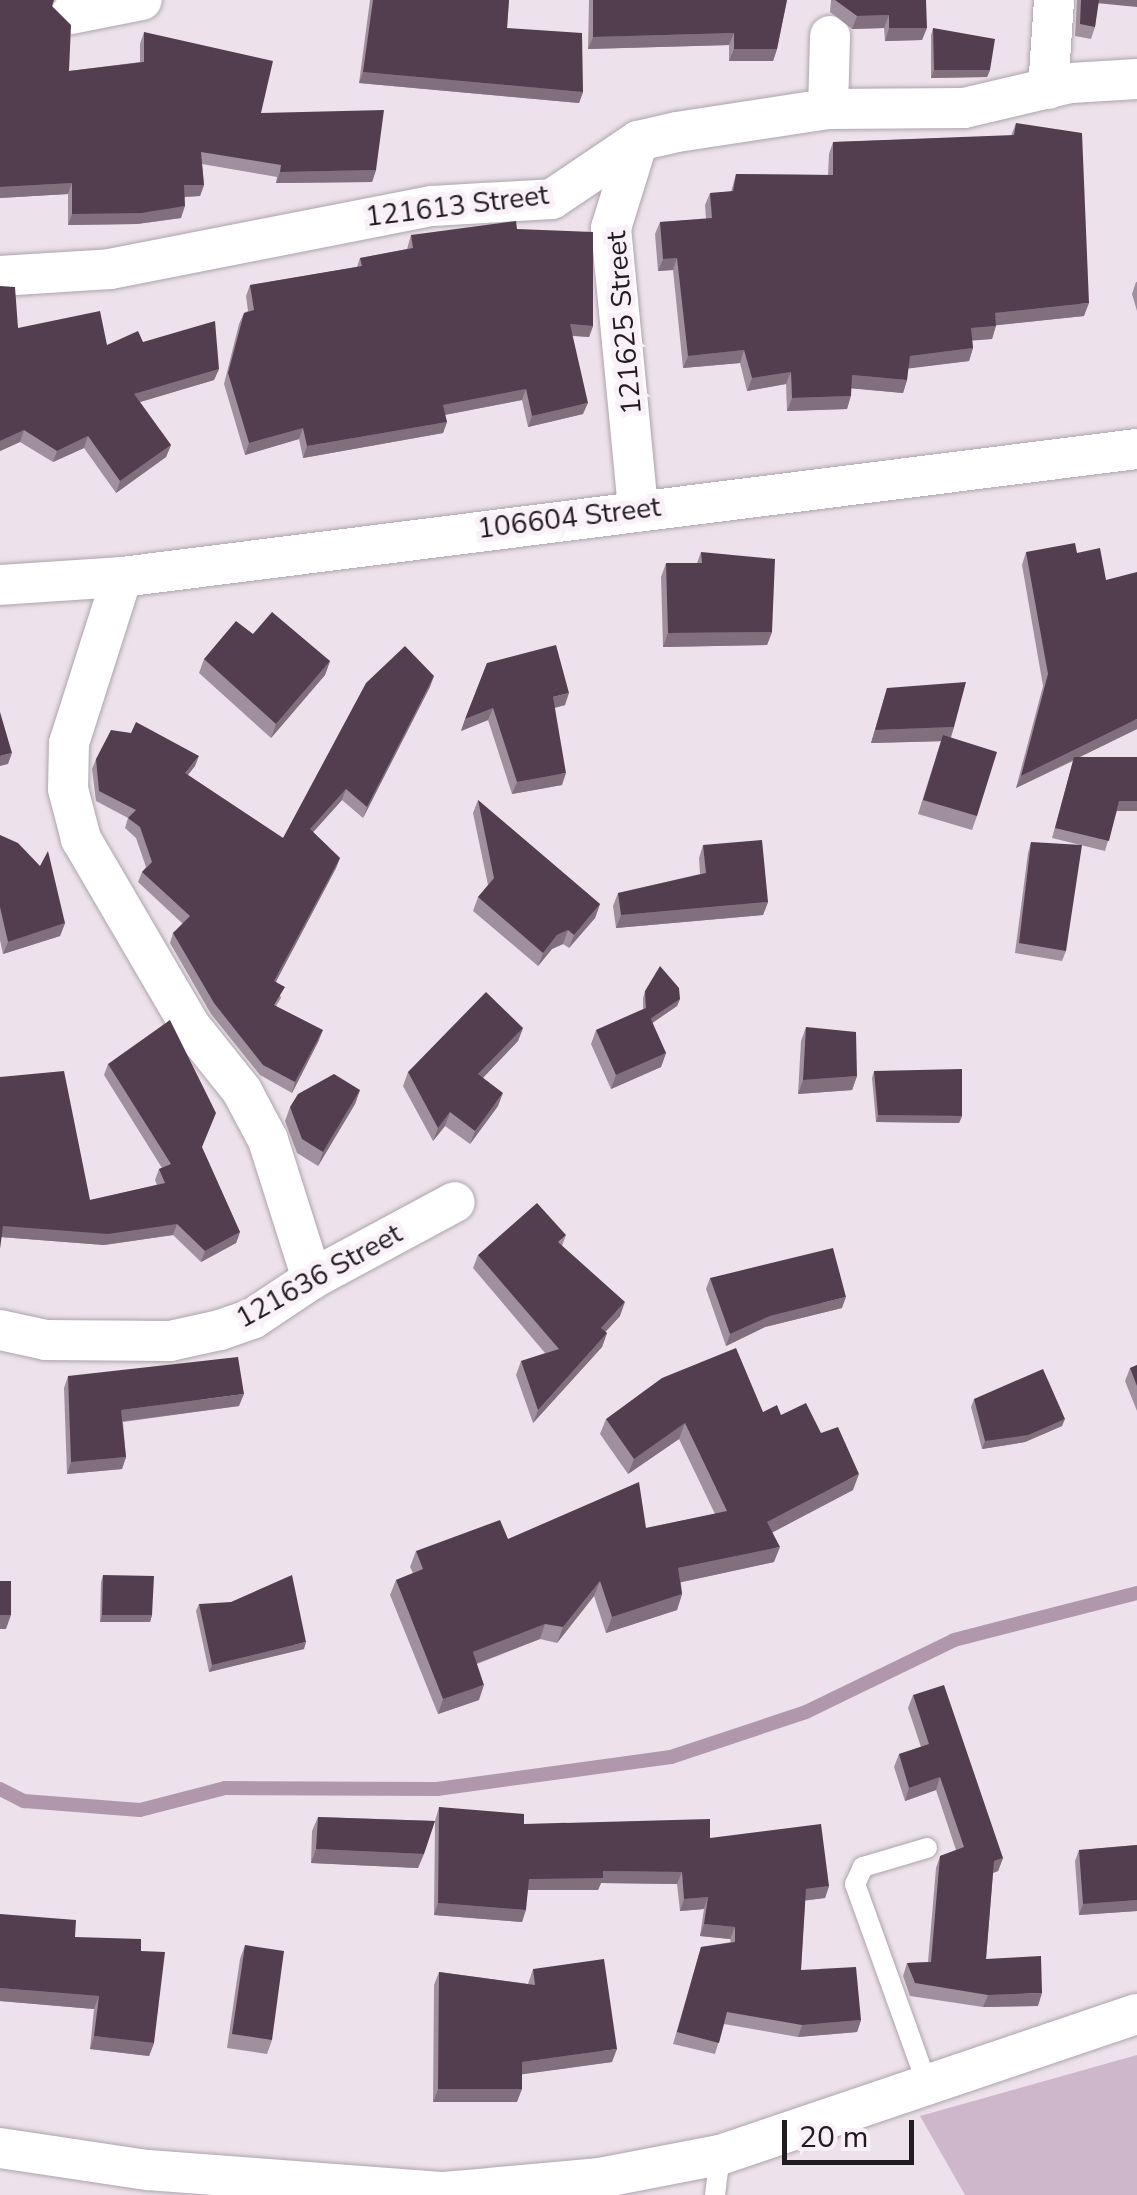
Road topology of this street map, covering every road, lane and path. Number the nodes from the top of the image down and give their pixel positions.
1 (142, 0) edge
2 (1054, 0) edge
3 (71, 14) dead end
4 (830, 36) dead end
5 (1137, 79) edge
6 (1048, 89) junction
7 (828, 109) junction
8 (638, 141) junction
9 (552, 199) junction
10 (611, 228) junction
11 (0, 276) edge
12 (1137, 449) edge
13 (638, 508) junction
14 (122, 576) junction
15 (0, 585) edge
16 (455, 1202) dead end
17 (312, 1279) junction
18 (0, 1330) edge
19 (926, 1848) dead end
20 (1137, 2014) edge
21 (928, 2087) junction
22 (0, 2148) edge
23 (720, 2155) junction
24 (716, 2195) edge

1 - 3 street
2 - 6 street
4 - 7 street
5 - 6 street, 121613 Street
6 - 7 street, 121613 Street
7 - 8 street, 121613 Street
8 - 9 street, 121613 Street
8 - 10 street, 121625 Street
9 - 10 street
9 - 11 street, 121613 Street
10 - 13 street, 121625 Street
12 - 13 street, 106604 Street
13 - 14 street, 106604 Street
14 - 15 street, 106604 Street
14 - 17 street
16 - 17 street, 121636 Street
17 - 18 street, 121636 Street
19 - 21 lane
20 - 21 street
21 - 23 street
22 - 23 street
23 - 24 lane

